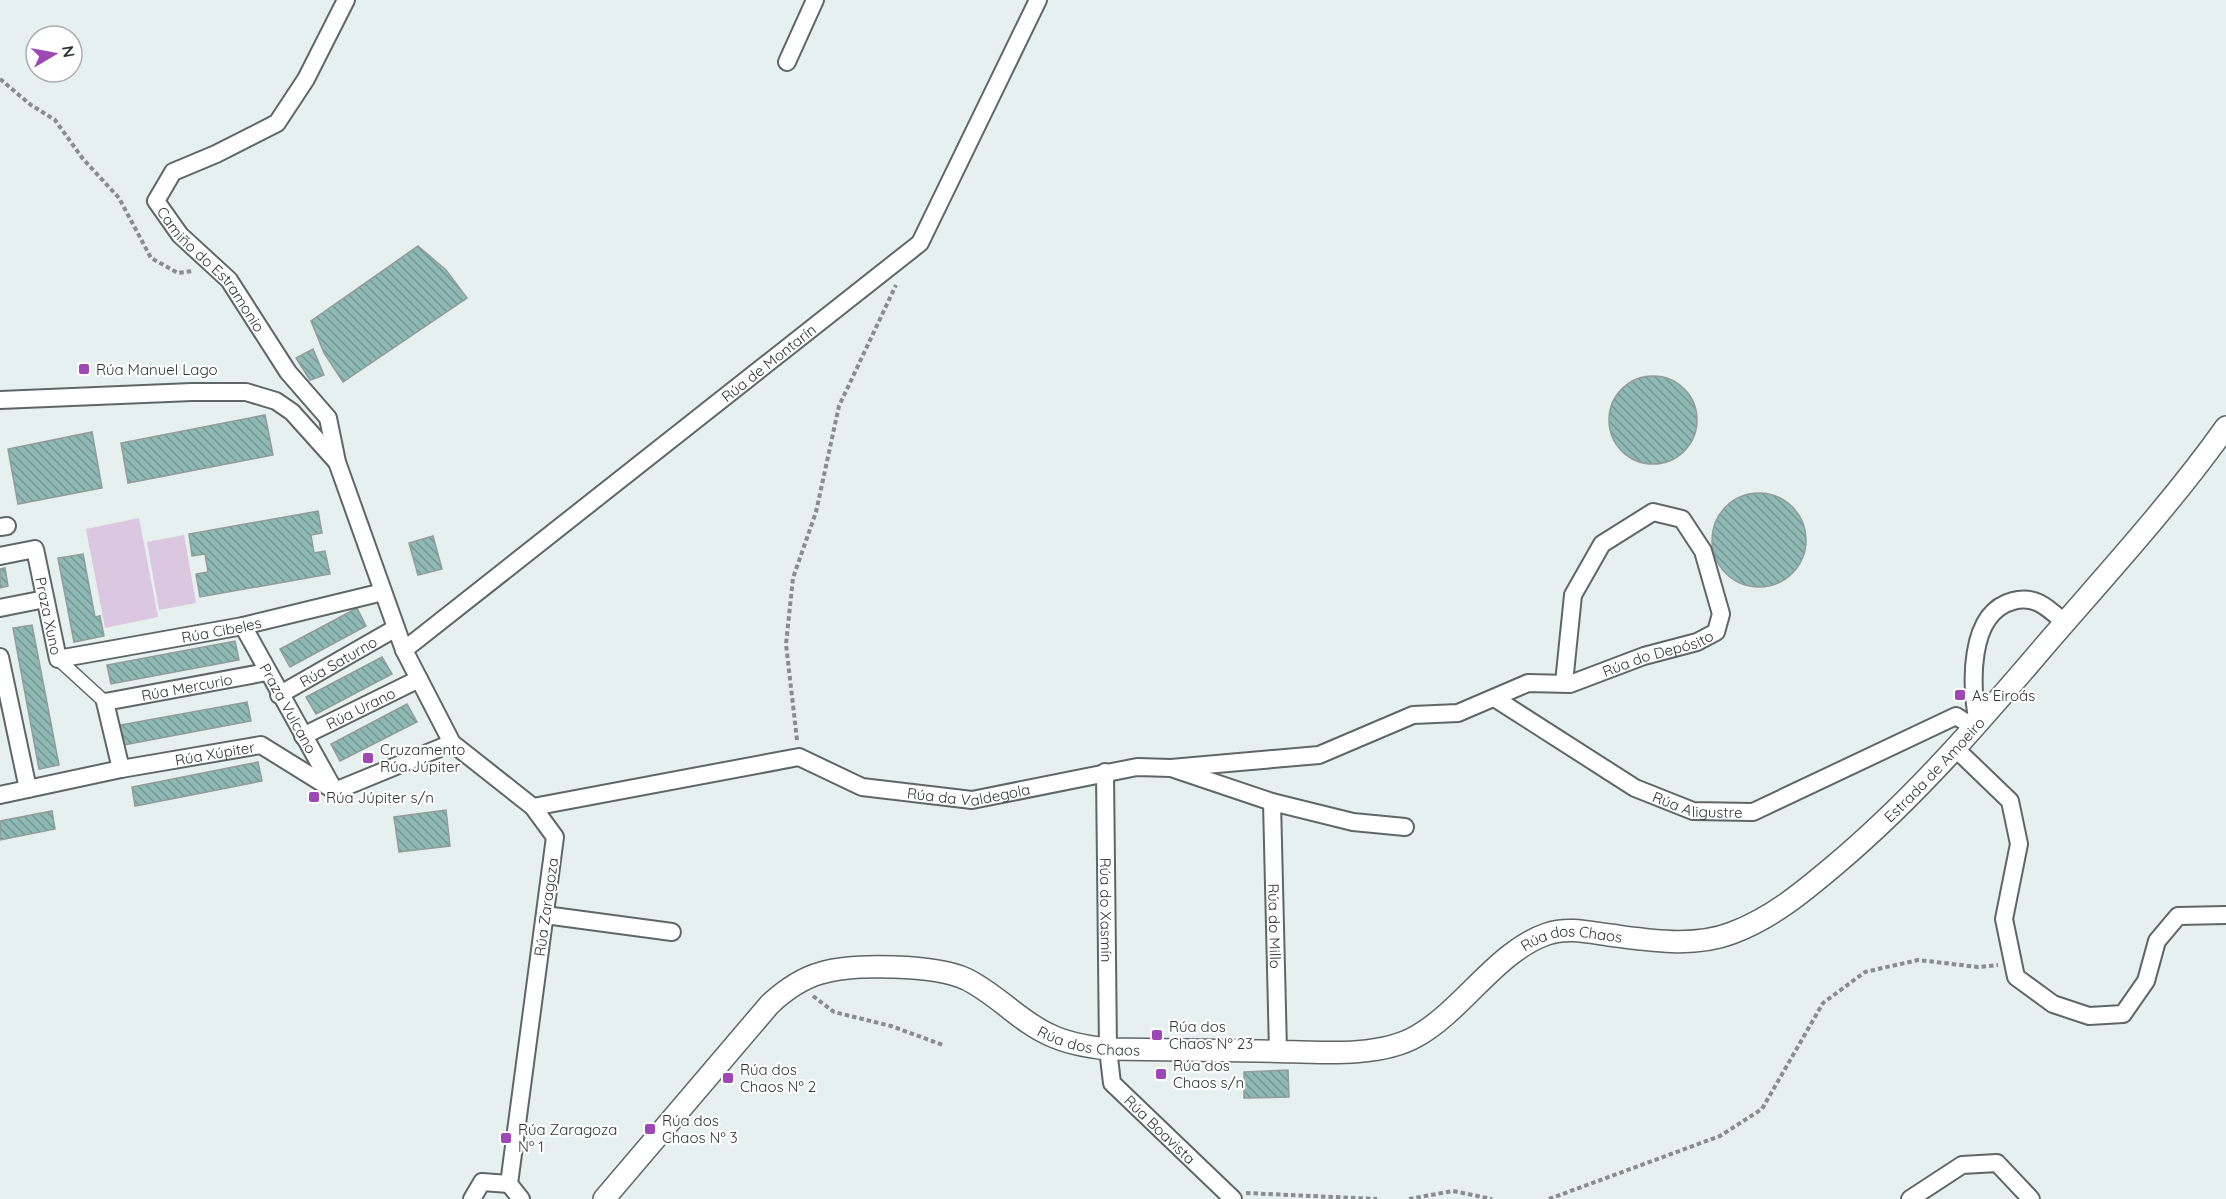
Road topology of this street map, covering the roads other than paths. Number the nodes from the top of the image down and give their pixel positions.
1 (346, 0) edge
2 (815, 0) edge
3 (1038, 0) edge
4 (787, 62) dead end
5 (0, 400) edge
6 (2226, 426) edge
7 (337, 462) junction
8 (0, 556) edge
9 (383, 592) junction
10 (45, 599) junction
11 (0, 608) edge
12 (2065, 623) junction
13 (243, 627) junction
14 (396, 628) junction
15 (404, 650) junction
16 (0, 657) edge
17 (58, 659) junction
18 (267, 672) junction
19 (419, 679) junction
20 (1564, 684) junction
21 (279, 695) junction
22 (1496, 699) junction
23 (105, 702) junction
24 (1976, 726) junction
25 (303, 736) junction
26 (452, 743) junction
27 (1956, 749) junction
28 (1171, 768) junction
29 (121, 769) junction
30 (1105, 772) junction
31 (28, 789) junction
32 (334, 791) junction
33 (0, 795) edge
34 (1272, 802) junction
35 (533, 807) junction
36 (1405, 827) dead end
37 (544, 915) junction
38 (2226, 915) edge
39 (672, 932) dead end
40 (1654, 941) joint
41 (1108, 1049) junction
42 (1278, 1051) junction
43 (509, 1184) junction
44 (1232, 1198) edge
45 (472, 1199) edge
46 (521, 1199) edge
47 (604, 1199) edge
48 (1910, 1199) edge
49 (2031, 1199) edge

1 - 7 street, Camiño do Estramonio
2 - 4 street
3 - 15 street, Rúa de Montarín
5 - 7 street
6 - 12 street, Estrada de Amoeiro
7 - 9 street, Rúa Zaragoza
8 - 10 street, Praza Xuno
9 - 13 street, Rúa Cibeles
9 - 14 street, Rúa Zaragoza
10 - 11 street
10 - 17 street, Praza Xuno
12 - 24 street, Estrada de Amoeiro
12 - 24 street
13 - 17 street, Rúa Cibeles
13 - 18 street, Praza Vulcano
14 - 15 street, Rúa Zaragoza
14 - 21 street, Rúa Saturno
15 - 19 street, Rúa Zaragoza
16 - 31 street
17 - 23 street, Praza Xuno
18 - 21 street, Praza Vulcano
18 - 23 street, Rúa Mercurio
19 - 25 street, Rúa Urano
19 - 26 street, Rúa Zaragoza
20 - 20 street, Rúa do Depósito
20 - 22 street, Rúa do Depósito
21 - 25 street, Praza Vulcano
22 - 24 street, Rúa Aligustre
22 - 28 street, Rúa do Depósito
23 - 29 street
24 - 27 street, Estrada de Amoeiro
25 - 32 street, Praza Vulcano
26 - 32 street
26 - 35 street, Rúa Zaragoza
27 - 38 street
27 - 40 street, Estrada de Amoeiro
28 - 30 street, Rúa da Valdegola
28 - 34 street, Rúa da Valdegola
29 - 31 street, Rúa Xúpiter
29 - 32 street, Rúa Xúpiter
30 - 35 street, Rúa da Valdegola
30 - 41 street, Rúa do Xasmín
31 - 33 street, Rúa Xúpiter
34 - 36 street, Rúa da Valdegola
34 - 42 street, Rúa do Millo
35 - 37 street, Rúa Zaragoza
37 - 39 street
37 - 43 street, Rúa Zaragoza
40 - 42 street, Rúa dos Chaos
41 - 42 street, Rúa dos Chaos
41 - 44 street, Rúa Boavista
41 - 47 street, Rúa dos Chaos
43 - 45 street
43 - 46 street
48 - 49 street

